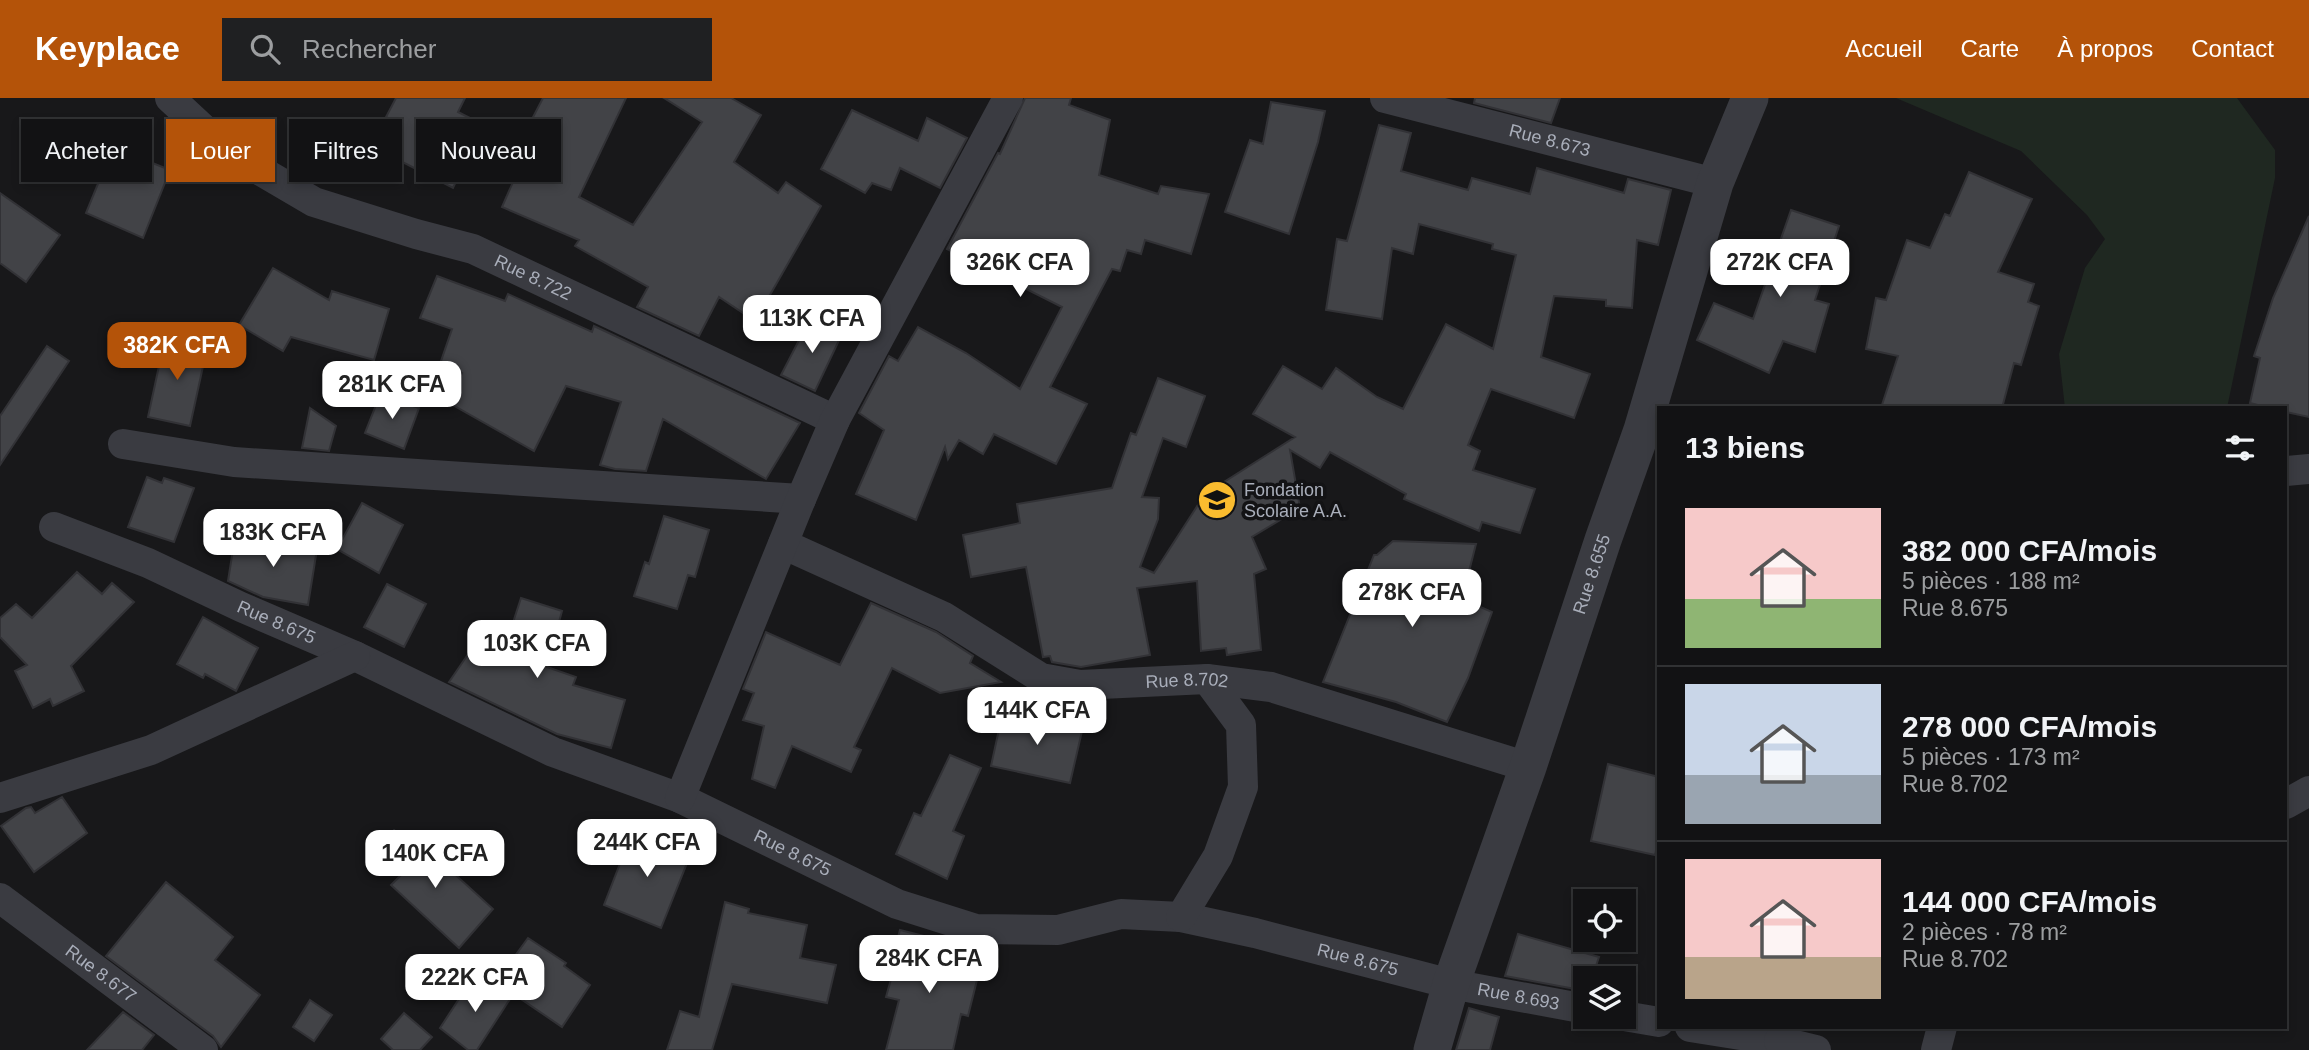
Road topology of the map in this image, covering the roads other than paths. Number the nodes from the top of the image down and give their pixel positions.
1 (170, 98) edge
2 (1008, 98) edge
3 (1385, 98) edge
4 (1750, 98) edge
5 (1715, 183) junction
6 (1658, 406) edge
7 (1657, 409) edge
8 (835, 420) junction
9 (1651, 432) edge
10 (122, 444) dead end
11 (2309, 470) edge
12 (2287, 471) edge
13 (801, 499) junction
14 (54, 527) dead end
15 (783, 544) junction
16 (355, 656) junction
17 (1207, 679) junction
18 (1528, 767) junction
19 (2309, 790) edge
20 (0, 798) edge
21 (680, 798) junction
22 (2287, 803) edge
23 (0, 898) edge
24 (1181, 917) junction
25 (1451, 984) junction
26 (1573, 1007) edge
27 (1636, 1018) edge
28 (1657, 1022) edge
29 (1700, 1029) edge
30 (1941, 1029) edge
31 (1777, 1045) edge
32 (203, 1050) edge
33 (1432, 1050) edge
34 (1816, 1050) edge
35 (1936, 1050) edge

1 - 8 street, Rue 8.722
2 - 8 street
3 - 5 street, Rue 8.673
4 - 5 street, Rue 8.655
5 - 6 street, Rue 8.655
7 - 9 street, Rue 8.655
8 - 13 street
9 - 18 street, Rue 8.655
10 - 13 street
11 - 12 street
13 - 15 street
14 - 16 street, Rue 8.675
15 - 17 street, Rue 8.702
15 - 21 street
16 - 20 street
16 - 21 street, Rue 8.675
17 - 18 street, Rue 8.702
17 - 24 street
18 - 25 street, Rue 8.655
19 - 22 street
21 - 24 street, Rue 8.675
23 - 32 street, Rue 8.677
24 - 25 street, Rue 8.675
25 - 26 street, Rue 8.693
25 - 33 street, Rue 8.655
27 - 28 street
29 - 31 street
30 - 35 street
31 - 34 street

